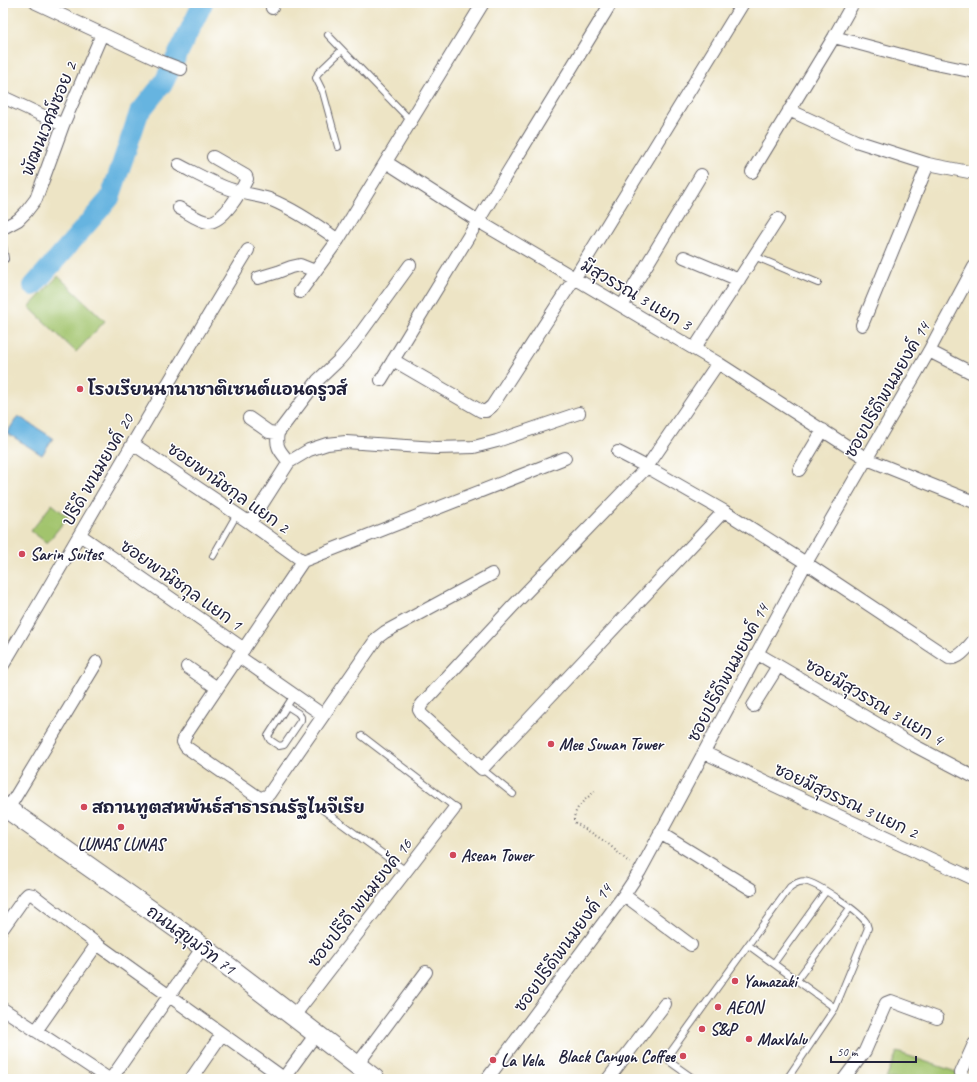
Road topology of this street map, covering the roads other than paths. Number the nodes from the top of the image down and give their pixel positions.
1 (36, 3) edge
2 (483, 3) edge
3 (611, 3) edge
4 (743, 3) edge
5 (853, 3) edge
6 (102, 34) junction
7 (328, 35) dead end
8 (834, 37) junction
9 (342, 50) junction
10 (178, 68) dead end
11 (974, 72) edge
12 (3, 98) edge
13 (789, 110) junction
14 (411, 121) junction
15 (63, 125) junction
16 (338, 147) dead end
17 (214, 157) dead end
18 (386, 162) junction
19 (928, 164) junction
20 (179, 165) dead end
21 (752, 172) dead end
22 (974, 173) edge
23 (701, 175) dead end
24 (241, 192) junction
25 (179, 208) dead end
26 (778, 219) dead end
27 (478, 221) junction
28 (3, 228) edge
29 (338, 240) junction
30 (3, 244) edge
31 (248, 250) dead end
32 (754, 256) junction
33 (684, 257) dead end
34 (5, 260) dead end
35 (410, 265) dead end
36 (974, 267) edge
37 (315, 271) junction
38 (258, 278) dead end
39 (574, 279) junction
40 (739, 280) junction
41 (818, 283) dead end
42 (300, 292) dead end
43 (622, 306) junction
44 (862, 325) dead end
45 (694, 349) junction
46 (929, 351) junction
47 (393, 360) junction
48 (718, 363) junction
49 (974, 374) edge
50 (381, 380) dead end
51 (579, 414) dead end
52 (249, 418) dead end
53 (823, 430) junction
54 (278, 433) junction
55 (133, 444) junction
56 (618, 452) dead end
57 (566, 458) dead end
58 (867, 458) junction
59 (289, 462) junction
60 (647, 467) junction
61 (799, 470) dead end
62 (974, 502) edge
63 (724, 511) junction
64 (237, 514) junction
65 (250, 523) junction
66 (80, 535) junction
67 (213, 556) dead end
68 (303, 561) junction
69 (806, 563) junction
70 (492, 574) dead end
71 (974, 640) edge
72 (241, 652) junction
73 (758, 654) junction
74 (97, 662) dead end
75 (3, 665) edge
76 (778, 666) junction
77 (187, 667) dead end
78 (217, 688) junction
79 (294, 695) junction
80 (287, 706) junction
81 (753, 706) dead end
82 (323, 715) junction
83 (362, 736) dead end
84 (704, 753) junction
85 (482, 769) junction
86 (974, 777) edge
87 (513, 794) dead end
88 (5, 808) edge
89 (454, 809) joint
90 (323, 810) dead end
91 (660, 833) junction
92 (406, 871) junction
93 (974, 879) edge
94 (751, 889) dead end
95 (826, 891) junction
96 (624, 895) junction
97 (850, 908) junction
98 (3, 928) edge
99 (97, 944) junction
100 (691, 945) dead end
101 (748, 945) junction
102 (203, 947) junction
103 (774, 963) junction
104 (426, 972) dead end
105 (797, 980) junction
106 (170, 995) junction
107 (665, 1004) dead end
108 (836, 1008) junction
109 (3, 1009) edge
110 (293, 1017) junction
111 (937, 1018) dead end
112 (36, 1031) junction
113 (222, 1034) junction
114 (316, 1034) junction
115 (974, 1044) edge
116 (357, 1065) junction
117 (961, 1074) dead end
118 (692, 1078) edge
119 (110, 1079) edge
120 (191, 1079) edge
121 (284, 1079) edge
122 (375, 1079) edge
123 (487, 1079) edge
124 (608, 1079) edge
125 (787, 1079) edge
126 (844, 1079) edge

1 - 6 street
2 - 14 street
3 - 27 street
4 - 39 street
5 - 8 street
6 - 10 street
6 - 15 street, พัฒนเวศม์ซอย 2
7 - 9 lane
8 - 11 street
8 - 13 street
9 - 14 lane
9 - 16 lane
12 - 15 street
13 - 19 street
13 - 21 street
14 - 18 street
15 - 28 street, พัฒนเวศม์ซอย 2
17 - 24 street
18 - 27 street, มีสุวรรณ 3 แยก 3
18 - 29 street
19 - 22 street
19 - 44 street
20 - 24 street
23 - 43 street
24 - 25 street
24 - 29 street
26 - 32 street
27 - 39 street, มีสุวรรณ 3 แยก 3
27 - 47 street
29 - 37 street
30 - 34 lane
31 - 55 street, ปรีดี พนมยงค์ 20
32 - 40 street
32 - 41 lane
33 - 40 street
35 - 54 street
36 - 46 street, ซอยปรีดีพนมยงค์ 14
37 - 38 street
37 - 42 street
39 - 43 street, มีสุวรรณ 3 แยก 3
39 - 47 street
40 - 45 street
43 - 45 street, มีสุวรรณ 3 แยก 3
45 - 48 street, มีสุวรรณ 3 แยก 3
46 - 49 street
46 - 58 street, ซอยปรีดีพนมยงค์ 14
47 - 50 street
48 - 53 street, มีสุวรรณ 3 แยก 3
48 - 60 street
51 - 59 street
52 - 54 street
53 - 58 street, มีสุวรรณ 3 แยก 3
53 - 61 street
54 - 59 street
55 - 64 street, ซอยพานิชกุล แยก 2
55 - 66 street, ปรีดี พนมยงค์ 20
56 - 60 street
57 - 68 street
58 - 62 street, มีสุวรรณ 3 แยก 3
58 - 69 street, ซอยปรีดีพนมยงค์ 14
59 - 65 street
60 - 63 street
60 - 85 street
63 - 69 street
63 - 85 street
64 - 65 street, ซอยพานิชกุล แยก 2
64 - 67 lane
65 - 68 street, ซอยพานิชกุล แยก 2
66 - 72 street, ซอยพานิชกุล แยก 1
66 - 75 street, ปรีดี พนมยงค์ 20
68 - 72 street
69 - 71 street
69 - 73 street, ซอยปรีดีพนมยงค์ 14
70 - 82 street
72 - 78 street
72 - 79 street, ซอยพานิชกุล แยก 1
73 - 76 street, ซอยมีสุวรรณ 3 แยก 4
73 - 84 street, ซอยปรีดีพนมยงค์ 14
74 - 88 street
76 - 81 street
76 - 86 street, ซอยมีสุวรรณ 3 แยก 4
77 - 78 street
78 - 82 street
79 - 80 lane
79 - 82 street, ซอยพานิชกุล แยก 1
80 - 80 lane
83 - 89 lane
84 - 91 street, ซอยปรีดีพนมยงค์ 14
84 - 93 street, ซอยมีสุวรรณ 3 แยก 2
85 - 87 lane
88 - 102 main road, ถนนสุขุมวิท 71
89 - 92 street, ซอยปรีดี พนมยงค์ 16
90 - 92 lane
91 - 94 street
91 - 96 street, ซอยปรีดีพนมยงค์ 14
92 - 110 street, ซอยปรีดี พนมยงค์ 16
95 - 97 lane
95 - 101 lane
95 - 103 lane
96 - 100 street
96 - 123 street, ซอยปรีดีพนมยงค์ 14
97 - 105 lane
97 - 108 lane
98 - 99 street
99 - 106 street
99 - 112 street
101 - 103 lane
101 - 118 lane
102 - 106 street
102 - 110 main road, ถนนสุขุมวิท 71
103 - 105 lane
104 - 116 street
105 - 108 lane
106 - 113 street
106 - 119 street
107 - 124 street
108 - 125 lane
109 - 112 street
110 - 114 main road, ถนนสุขุมวิท 71
111 - 126 street
112 - 119 street
113 - 120 street
113 - 121 street
114 - 116 main road, ถนนสุขุมวิท 71
114 - 121 street
115 - 117 street
116 - 122 main road, ถนนสุขุมวิท 71

